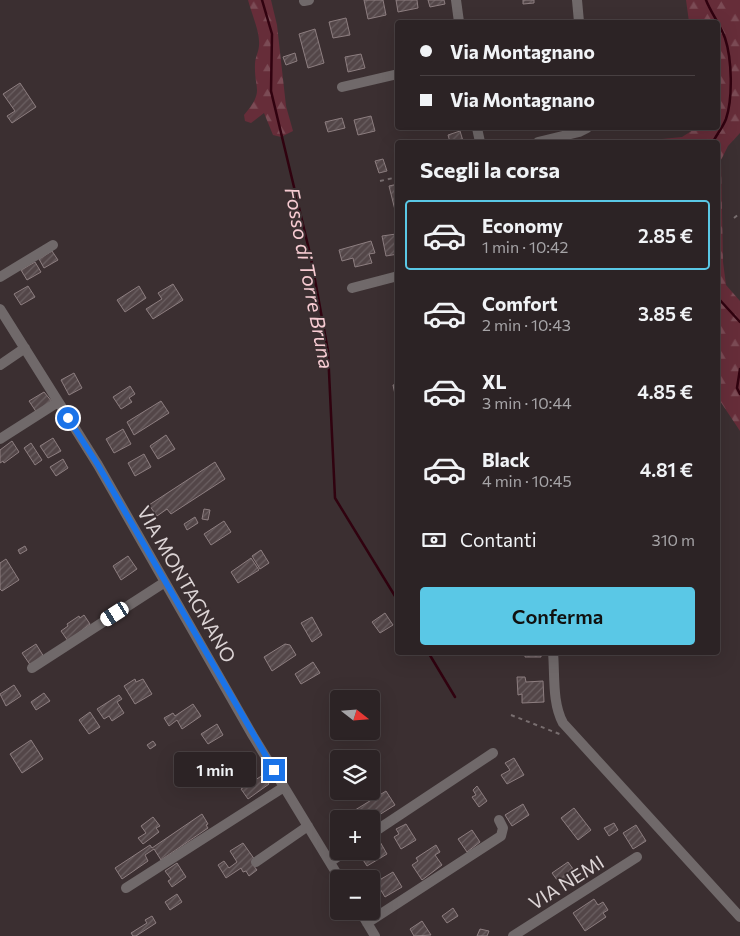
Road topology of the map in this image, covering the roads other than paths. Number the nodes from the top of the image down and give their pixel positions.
1 (456, 0) edge
2 (576, 0) edge
3 (460, 20) edge
4 (579, 20) edge
5 (395, 75) edge
6 (342, 87) dead end
7 (583, 130) edge
8 (546, 140) edge
9 (53, 245) dead end
10 (0, 277) edge
11 (395, 277) edge
12 (352, 288) dead end
13 (0, 309) edge
14 (25, 348) junction
15 (0, 365) edge
16 (58, 402) junction
17 (0, 439) edge
18 (165, 582) junction
19 (553, 655) edge
20 (32, 668) dead end
21 (493, 753) dead end
22 (284, 787) junction
23 (499, 820) dead end
24 (308, 826) junction
25 (380, 828) edge
26 (637, 857) dead end
27 (333, 860) edge
28 (256, 862) dead end
29 (330, 862) junction
30 (335, 870) edge
31 (126, 888) dead end
32 (740, 917) edge
33 (365, 920) edge
34 (367, 923) junction
35 (375, 936) edge
36 (513, 936) edge

1 - 3 street
2 - 4 street
5 - 6 street
7 - 8 street
9 - 10 street
11 - 12 street
13 - 14 street, VIA MONTAGNANO
14 - 15 street
14 - 16 street, VIA MONTAGNANO
16 - 17 street
16 - 18 street, VIA MONTAGNANO
18 - 20 street
18 - 22 street, VIA MONTAGNANO
19 - 32 street
21 - 25 street
22 - 24 street, VIA MONTAGNANO
22 - 31 street
23 - 34 street
24 - 28 street
24 - 29 street, VIA MONTAGNANO
26 - 36 street, VIA NEMI
27 - 29 street
29 - 30 street, VIA MONTAGNANO
33 - 34 street
34 - 35 street

